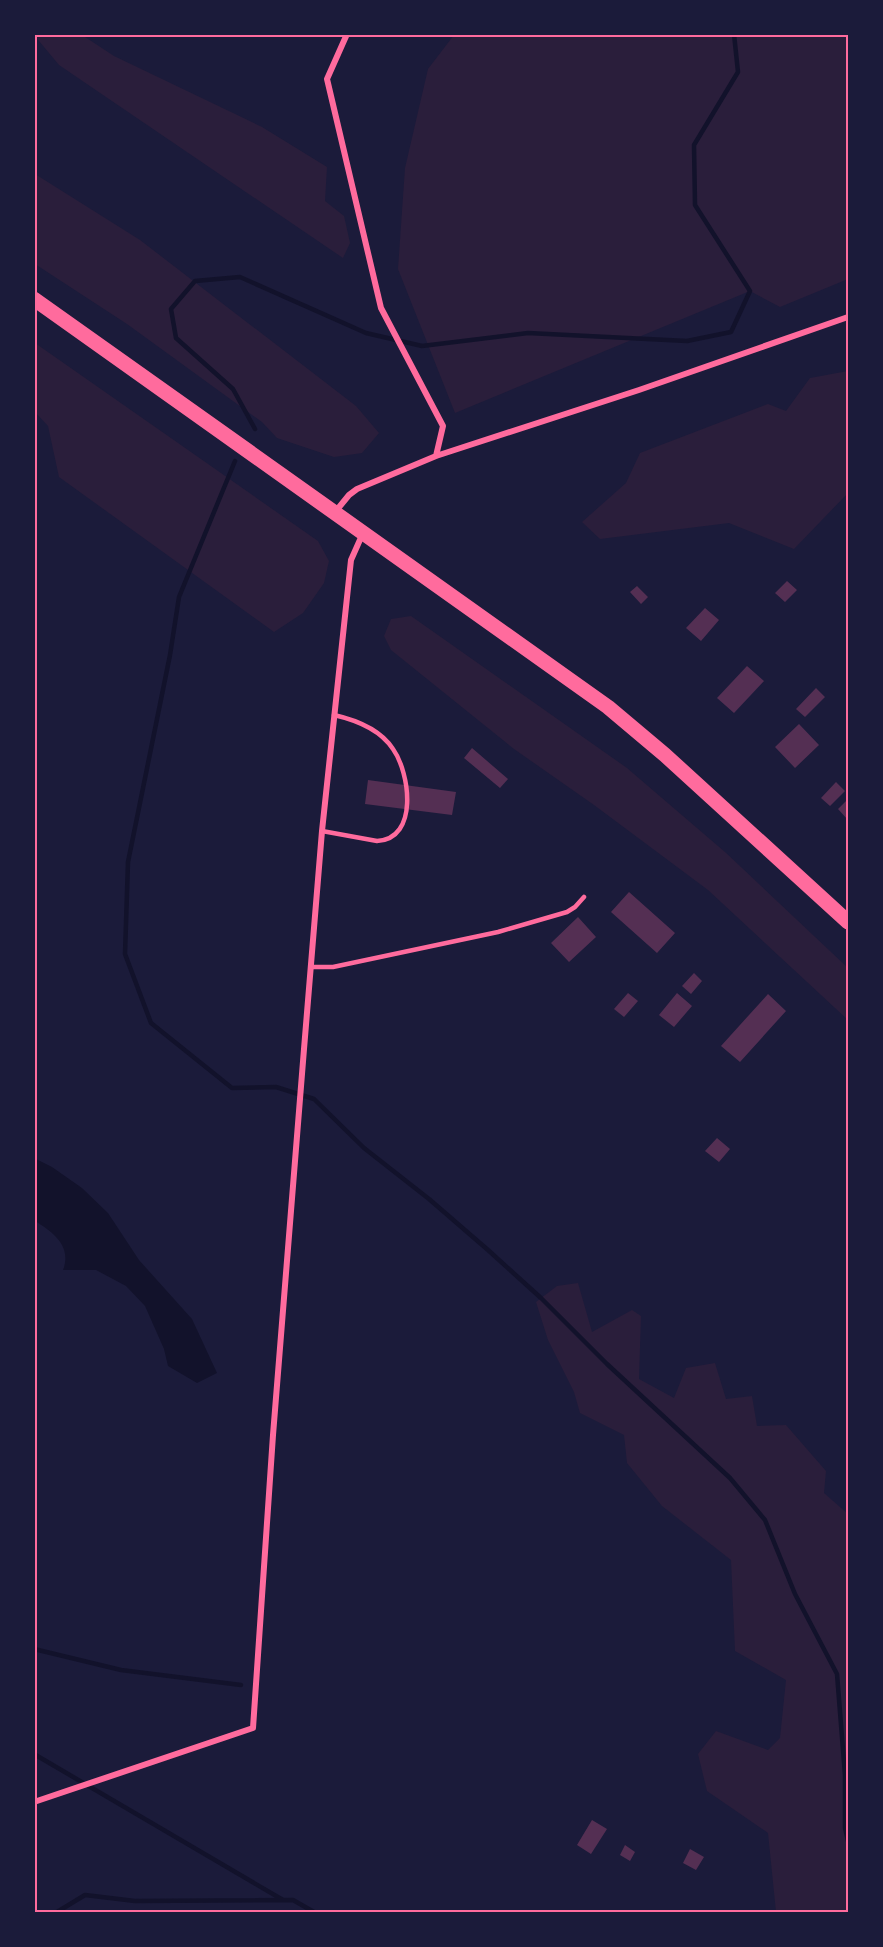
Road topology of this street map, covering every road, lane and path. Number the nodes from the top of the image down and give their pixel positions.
1 (347, 34) edge
2 (34, 299) edge
3 (849, 317) edge
4 (436, 456) junction
5 (335, 512) junction
6 (363, 532) junction
7 (334, 715) junction
8 (322, 831) junction
9 (584, 897) dead end
10 (849, 922) edge
11 (310, 967) junction
12 (34, 1802) edge

1 - 4 street
2 - 5 main road
3 - 4 street
4 - 5 street
5 - 6 main road
6 - 7 street
6 - 10 main road
7 - 8 street
7 - 8 lane
8 - 11 street
9 - 11 lane
11 - 12 street

